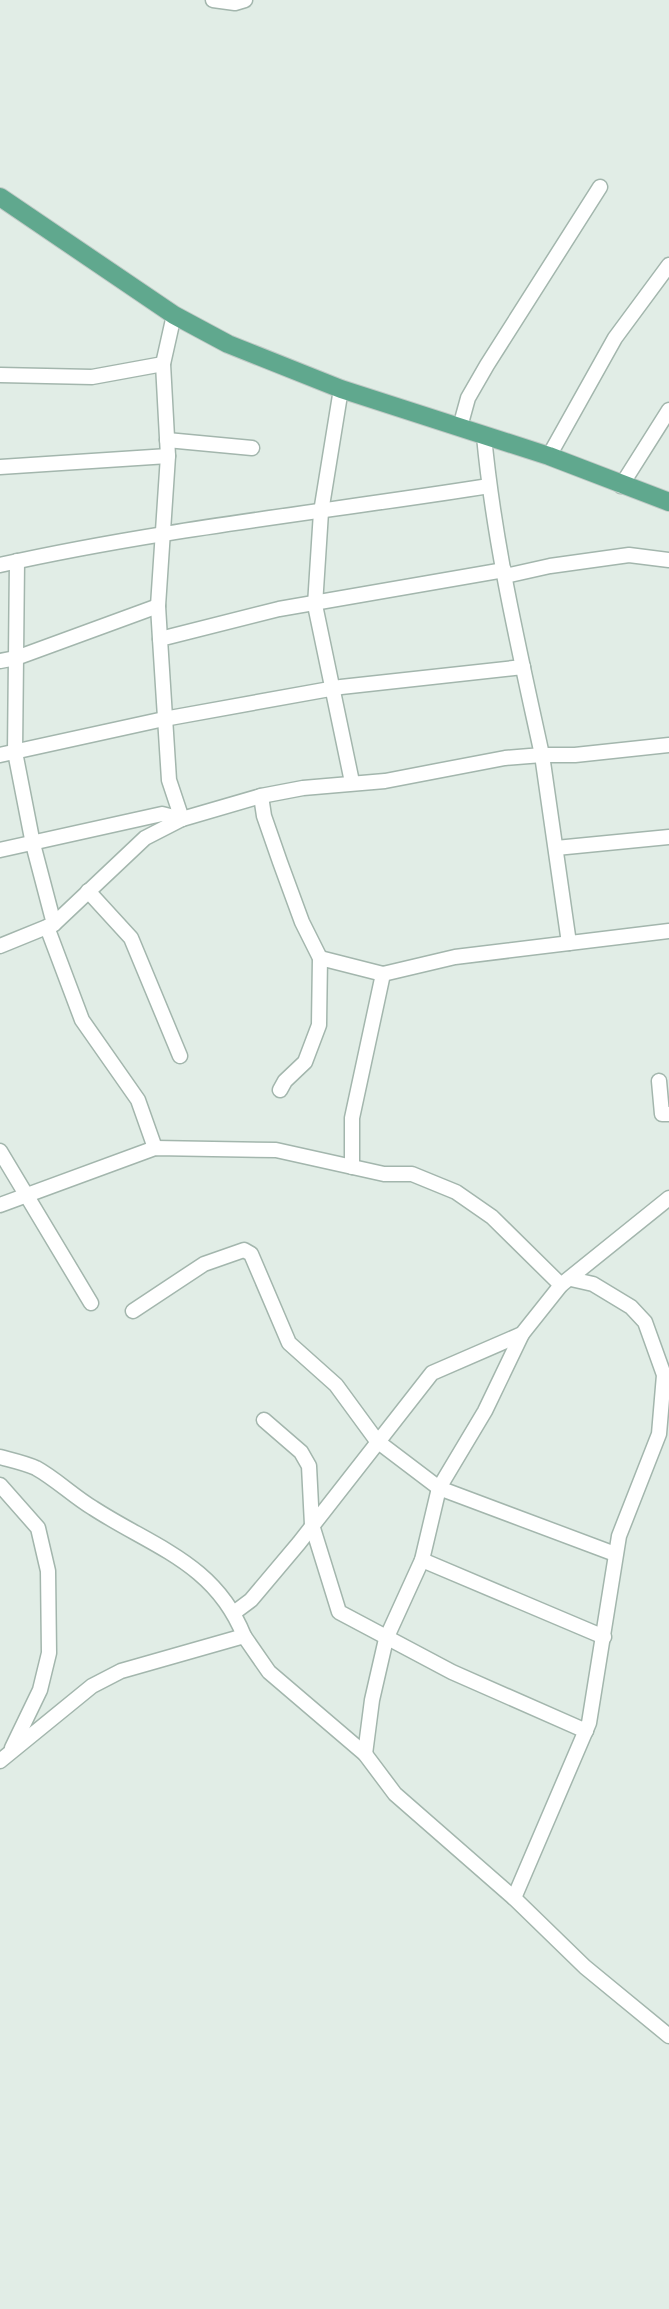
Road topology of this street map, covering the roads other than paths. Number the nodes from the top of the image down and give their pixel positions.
1 (213, 0) edge
2 (245, 0) edge
3 (600, 187) dead end
4 (0, 197) edge
5 (669, 265) edge
6 (174, 315) junction
7 (163, 364) junction
8 (0, 375) edge
9 (341, 389) junction
10 (669, 410) edge
11 (460, 428) junction
12 (484, 436) junction
13 (167, 440) junction
14 (252, 448) dead end
15 (168, 456) junction
16 (549, 456) junction
17 (0, 467) edge
18 (489, 486) junction
19 (621, 486) junction
20 (669, 502) edge
21 (321, 512) junction
22 (163, 532) junction
23 (669, 560) edge
24 (18, 561) junction
25 (0, 565) edge
26 (504, 573) junction
27 (315, 605) junction
28 (158, 606) junction
29 (160, 639) junction
30 (16, 658) junction
31 (0, 661) edge
32 (523, 667) junction
33 (332, 688) junction
34 (164, 719) junction
35 (669, 745) edge
36 (15, 752) junction
37 (0, 755) edge
38 (542, 755) junction
39 (352, 782) junction
40 (261, 796) junction
41 (182, 819) junction
42 (669, 837) edge
43 (33, 844) junction
44 (556, 848) junction
45 (0, 850) edge
46 (88, 891) junction
47 (50, 926) junction
48 (669, 931) edge
49 (569, 943) junction
50 (0, 946) edge
51 (320, 958) junction
52 (383, 974) junction
53 (180, 1056) dead end
54 (659, 1081) dead end
55 (280, 1090) dead end
56 (669, 1114) edge
57 (155, 1148) junction
58 (0, 1151) edge
59 (352, 1167) junction
60 (27, 1193) junction
61 (669, 1198) edge
62 (0, 1205) edge
63 (566, 1282) junction
64 (91, 1303) dead end
65 (133, 1311) dead end
66 (522, 1334) junction
67 (264, 1420) dead end
68 (377, 1441) junction
69 (0, 1457) edge
70 (0, 1485) edge
71 (439, 1488) junction
72 (313, 1525) junction
73 (615, 1555) junction
74 (422, 1560) junction
75 (235, 1612) junction
76 (244, 1636) junction
77 (604, 1637) junction
78 (386, 1639) junction
79 (586, 1731) junction
80 (365, 1754) junction
81 (5, 1757) edge
82 (514, 1898) junction
83 (669, 2036) edge

1 - 2 street
3 - 11 street
4 - 6 main road
5 - 16 street
6 - 7 street
6 - 9 main road
7 - 8 street
7 - 13 street
9 - 11 main road
9 - 21 street
10 - 19 street
11 - 12 main road
12 - 16 main road
12 - 18 street
13 - 14 street
13 - 15 street
15 - 17 street
15 - 22 street
16 - 19 main road
18 - 21 street
18 - 26 street
19 - 20 main road
21 - 22 street
21 - 27 street
22 - 24 street
22 - 28 street
23 - 26 street
24 - 25 street
24 - 30 street
26 - 27 street
26 - 32 street
27 - 29 street
27 - 33 street
28 - 29 street
28 - 30 street
29 - 34 street
30 - 31 street
30 - 36 street
32 - 33 street
32 - 38 street
33 - 34 street
33 - 39 street
34 - 36 street
34 - 41 street
35 - 38 street
36 - 37 street
36 - 43 street
38 - 39 street
38 - 44 street
39 - 40 street
40 - 41 street
40 - 51 street
41 - 43 street
41 - 46 street
42 - 44 street
43 - 45 street
43 - 47 street
44 - 49 street
46 - 47 street
46 - 53 street
47 - 50 street
47 - 57 street
48 - 49 street
49 - 52 street
51 - 52 street
51 - 55 street
52 - 59 street
54 - 56 street
57 - 59 street
57 - 60 street
58 - 60 street
59 - 63 street
60 - 62 street
60 - 64 street
61 - 63 street
63 - 66 street
63 - 73 street
65 - 68 street
66 - 68 street
66 - 71 street
67 - 72 street
68 - 71 street
68 - 72 street
69 - 75 street
70 - 81 street
71 - 73 street
71 - 74 street
72 - 75 street
72 - 78 street
73 - 77 street
74 - 77 street
74 - 78 street
75 - 76 street
76 - 80 street
76 - 81 street
77 - 79 street
78 - 79 street
78 - 80 street
79 - 82 street
80 - 82 street
82 - 83 street

